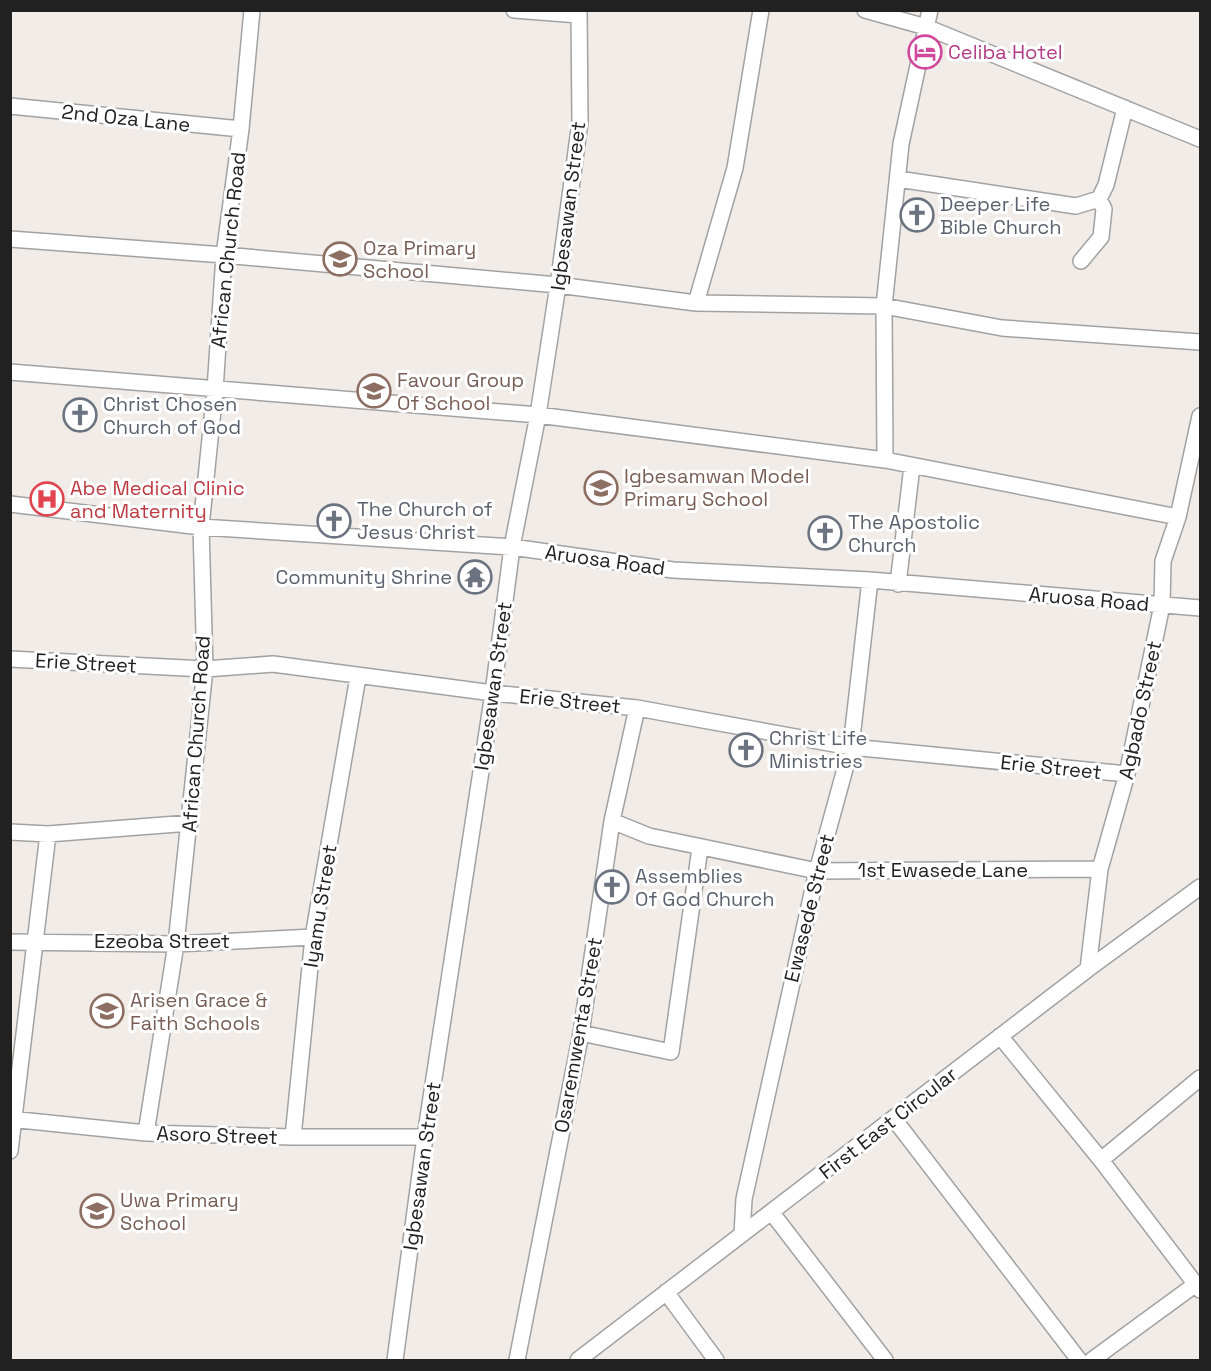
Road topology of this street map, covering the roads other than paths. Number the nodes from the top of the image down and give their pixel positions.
1 (252, 10) edge
2 (514, 10) edge
3 (761, 10) edge
4 (865, 10) edge
5 (930, 10) edge
6 (579, 13) edge
7 (926, 27) junction
8 (10, 106) edge
9 (1125, 108) junction
10 (241, 129) junction
11 (1200, 139) edge
12 (898, 179) junction
13 (1099, 199) junction
14 (10, 239) edge
15 (224, 255) junction
16 (1081, 261) dead end
17 (558, 285) junction
18 (696, 303) junction
19 (884, 306) junction
20 (1200, 342) edge
21 (10, 372) edge
22 (215, 390) junction
23 (538, 415) junction
24 (1200, 416) edge
25 (885, 460) junction
26 (912, 466) junction
27 (10, 504) edge
28 (1178, 517) junction
29 (201, 527) junction
30 (512, 547) junction
31 (870, 580) junction
32 (898, 584) junction
33 (1162, 605) junction
34 (1200, 608) edge
35 (10, 659) edge
36 (205, 669) junction
37 (358, 677) junction
38 (493, 693) junction
39 (637, 708) junction
40 (852, 747) junction
41 (1127, 774) junction
42 (612, 821) junction
43 (190, 823) junction
44 (10, 832) edge
45 (48, 834) junction
46 (700, 848) junction
47 (1100, 869) junction
48 (817, 871) junction
49 (1200, 887) edge
50 (313, 937) junction
51 (34, 941) junction
52 (10, 942) edge
53 (176, 944) junction
54 (1088, 969) junction
55 (581, 1033) junction
56 (1000, 1036) junction
57 (1200, 1078) edge
58 (894, 1119) junction
59 (13, 1120) edge
60 (147, 1133) junction
61 (293, 1137) junction
62 (425, 1137) junction
63 (10, 1151) edge
64 (1101, 1160) junction
65 (772, 1213) junction
66 (742, 1234) junction
67 (1198, 1287) edge
68 (666, 1292) junction
69 (395, 1360) edge
70 (517, 1360) edge
71 (578, 1360) edge
72 (716, 1360) edge
73 (885, 1360) edge
74 (1079, 1360) edge
75 (1092, 1360) edge

1 - 10 street, African Church Road
2 - 6 street
3 - 18 street
4 - 7 street
5 - 7 street
6 - 17 street, Igbesawan Street
7 - 9 street
7 - 12 street
8 - 10 street, 2nd Oza Lane
9 - 11 street
9 - 13 street
10 - 15 street, African Church Road
12 - 13 street
12 - 19 street
13 - 16 street
14 - 15 street
15 - 17 street
15 - 22 street, African Church Road
17 - 18 street
17 - 23 street, Igbesawan Street
18 - 19 street
19 - 20 street
19 - 25 street
21 - 22 street
22 - 23 street
22 - 29 street, African Church Road
23 - 25 street
23 - 30 street, Igbesawan Street
24 - 28 street, Agbado Street
25 - 26 street
26 - 28 street
26 - 32 street
27 - 29 street, Aruosa Road
28 - 33 street, Agbado Street
29 - 30 street, Aruosa Road
29 - 36 street, African Church Road
30 - 31 street, Aruosa Road
30 - 38 street, Igbesawan Street
31 - 32 street, Aruosa Road
31 - 40 street, Ewasede Street
32 - 33 street, Aruosa Road
33 - 34 street, Aruosa Road
33 - 41 street, Agbado Street
35 - 36 street, Erie Street
36 - 37 street, Erie Street
36 - 43 street, African Church Road
37 - 38 street, Erie Street
37 - 50 street, Iyamu Street
38 - 39 street, Erie Street
38 - 62 street, Igbesawan Street
39 - 40 street, Erie Street
39 - 42 street, Osaremwenta Street
40 - 41 street, Erie Street
40 - 48 street, Ewasede Street
41 - 47 street, Agbado Street
42 - 46 street, 1st Ewasede Lane
42 - 55 street, Osaremwenta Street
43 - 45 street
43 - 53 street, African Church Road
44 - 45 street
45 - 51 street
46 - 48 street, 1st Ewasede Lane
46 - 55 street
47 - 48 street, 1st Ewasede Lane
47 - 54 street, Agbado Street
48 - 66 street, Ewasede Street
49 - 54 street, First East Circular
50 - 53 street, Ezeoba Street
50 - 61 street, Iyamu Street
51 - 52 street, Ezeoba Street
51 - 53 street, Ezeoba Street
51 - 59 street
53 - 60 street, African Church Road
54 - 56 street, First East Circular
55 - 70 street, Osaremwenta Street
56 - 58 street, First East Circular
56 - 64 street
57 - 64 street
58 - 65 street, First East Circular
58 - 74 street
59 - 60 street, Asoro Street
59 - 63 street
60 - 61 street, Asoro Street
61 - 62 street, Asoro Street
62 - 69 street, Igbesawan Street
64 - 67 street
65 - 66 street, First East Circular
65 - 73 street
66 - 68 street, First East Circular
67 - 75 street
68 - 71 street, First East Circular
68 - 72 street

